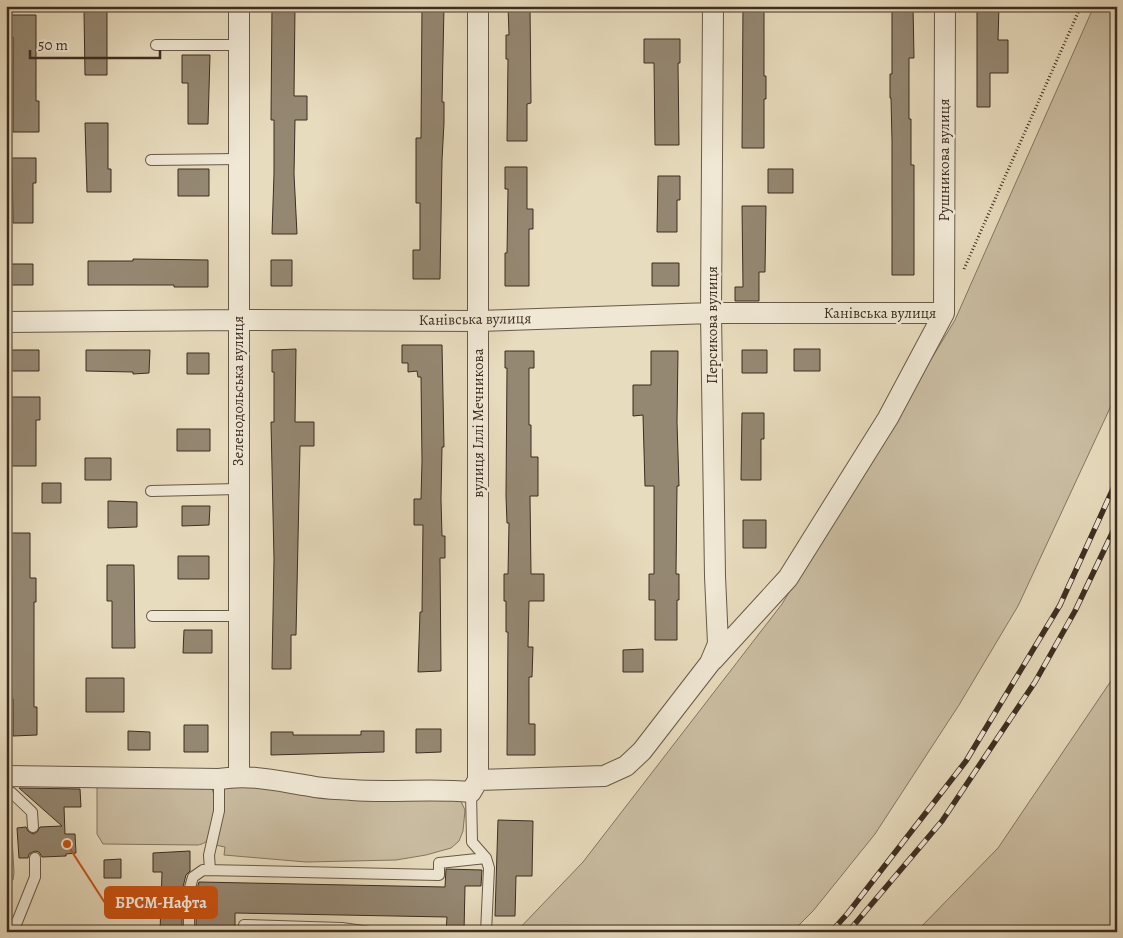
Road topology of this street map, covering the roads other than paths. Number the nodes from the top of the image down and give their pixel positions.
1 (239, 6) edge
2 (478, 6) edge
3 (714, 6) edge
4 (945, 6) edge
5 (156, 45) dead end
6 (239, 45) junction
7 (239, 159) junction
8 (151, 160) dead end
9 (711, 313) junction
10 (944, 313) junction
11 (238, 320) junction
12 (478, 320) junction
13 (6, 322) edge
14 (238, 489) junction
15 (151, 491) dead end
16 (152, 616) dead end
17 (238, 616) junction
18 (710, 663) junction
19 (6, 776) edge
20 (239, 776) junction
21 (219, 779) junction
22 (475, 786) junction
23 (6, 792) edge
24 (33, 827) dead end
25 (35, 858) dead end
26 (486, 858) junction
27 (210, 870) junction
28 (13, 932) edge
29 (189, 932) edge
30 (244, 932) edge
31 (370, 932) edge
32 (390, 932) edge
33 (486, 932) edge

1 - 6 street, Зеленодольська вулиця
2 - 12 street, вулиця Іллі Мечникова
3 - 9 street, Персикова вулиця
4 - 10 street, Рушникова вулиця
5 - 6 lane
6 - 7 street, Зеленодольська вулиця
7 - 8 lane
7 - 11 street, Зеленодольська вулиця
9 - 10 street, Канівська вулиця
9 - 12 street, Канівська вулиця
9 - 18 street, Персикова вулиця
10 - 18 street
11 - 12 street, Канівська вулиця
11 - 13 street, Канівська вулиця
11 - 14 street, Зеленодольська вулиця
12 - 22 street, вулиця Іллі Мечникова
14 - 15 lane
14 - 17 street, Зеленодольська вулиця
16 - 17 lane
17 - 20 street, Зеленодольська вулиця
18 - 22 street
19 - 21 street
20 - 21 street
20 - 22 street
21 - 27 lane
22 - 26 lane
23 - 24 lane
25 - 28 lane
26 - 27 lane
26 - 33 lane
27 - 29 lane
30 - 31 lane
31 - 32 lane

